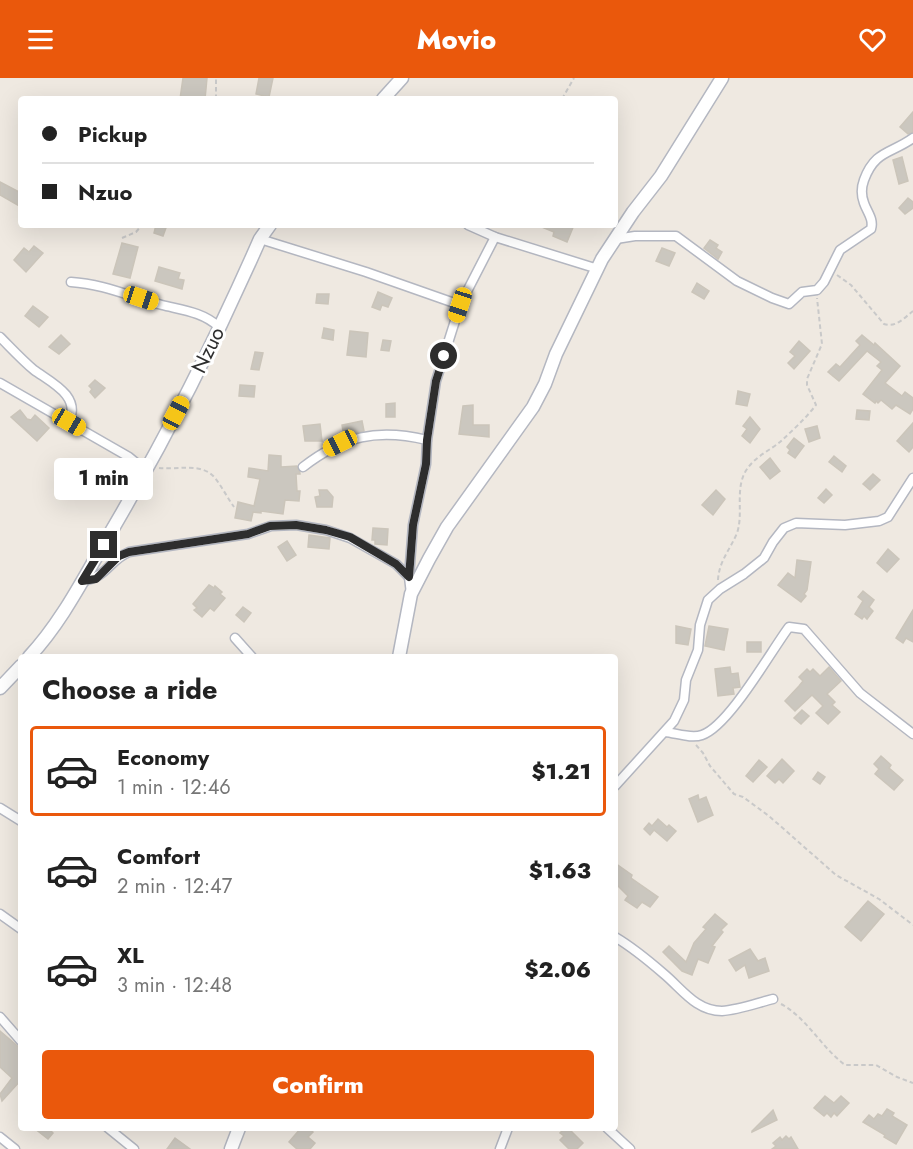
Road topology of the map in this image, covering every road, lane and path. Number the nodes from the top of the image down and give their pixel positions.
1 (216, 78) edge
2 (402, 78) edge
3 (574, 78) edge
4 (722, 78) edge
5 (216, 96) edge
6 (386, 96) edge
7 (564, 96) edge
8 (913, 138) edge
9 (139, 228) edge
10 (268, 228) edge
11 (475, 228) edge
12 (495, 237) junction
13 (122, 238) dead end
14 (260, 239) junction
15 (616, 239) junction
16 (598, 269) junction
17 (830, 270) junction
18 (71, 282) dead end
19 (814, 291) junction
20 (460, 305) junction
21 (913, 311) edge
22 (219, 327) junction
23 (0, 337) edge
24 (0, 383) edge
25 (69, 422) junction
26 (427, 440) junction
27 (303, 467) dead end
28 (146, 468) junction
29 (913, 478) edge
30 (234, 507) dead end
31 (409, 577) junction
32 (82, 581) junction
33 (720, 589) junction
34 (411, 594) junction
35 (235, 638) dead end
36 (31, 654) edge
37 (249, 654) edge
38 (400, 654) edge
39 (18, 669) edge
40 (0, 688) edge
41 (665, 732) junction
42 (913, 734) edge
43 (691, 736) junction
44 (618, 783) edge
45 (0, 808) edge
46 (18, 819) edge
47 (0, 914) edge
48 (913, 925) edge
49 (18, 927) edge
50 (618, 940) edge
51 (773, 999) joint
52 (0, 1017) edge
53 (18, 1038) edge
54 (913, 1083) edge
55 (112, 1131) edge
56 (238, 1131) edge
57 (507, 1131) edge
58 (610, 1131) edge
59 (0, 1137) edge
60 (15, 1149) edge
61 (134, 1149) edge
62 (231, 1149) edge
63 (500, 1149) edge
64 (630, 1149) edge

1 - 5 path
2 - 6 street
3 - 7 path
4 - 15 street
8 - 17 street
9 - 13 path
10 - 14 street, Nzuo
11 - 12 street
12 - 16 street
12 - 20 street
14 - 20 street
14 - 22 street, Nzuo
15 - 16 street
15 - 19 street
16 - 34 street
17 - 19 street
17 - 21 path
18 - 22 street
19 - 33 path
20 - 26 street
22 - 28 street, Nzuo
23 - 25 street
24 - 25 street
25 - 28 street
26 - 27 street
26 - 31 street
28 - 30 path
28 - 32 street, Nzuo
29 - 33 street
31 - 32 street
31 - 34 street
32 - 36 street, Nzuo
33 - 41 street
34 - 38 street
35 - 37 street
39 - 40 street
41 - 43 street
41 - 44 street
42 - 43 street
43 - 48 path
45 - 46 street
47 - 49 street
50 - 51 street
51 - 54 path
52 - 53 street
55 - 61 street
56 - 62 street
57 - 63 street
58 - 64 street
59 - 60 street

